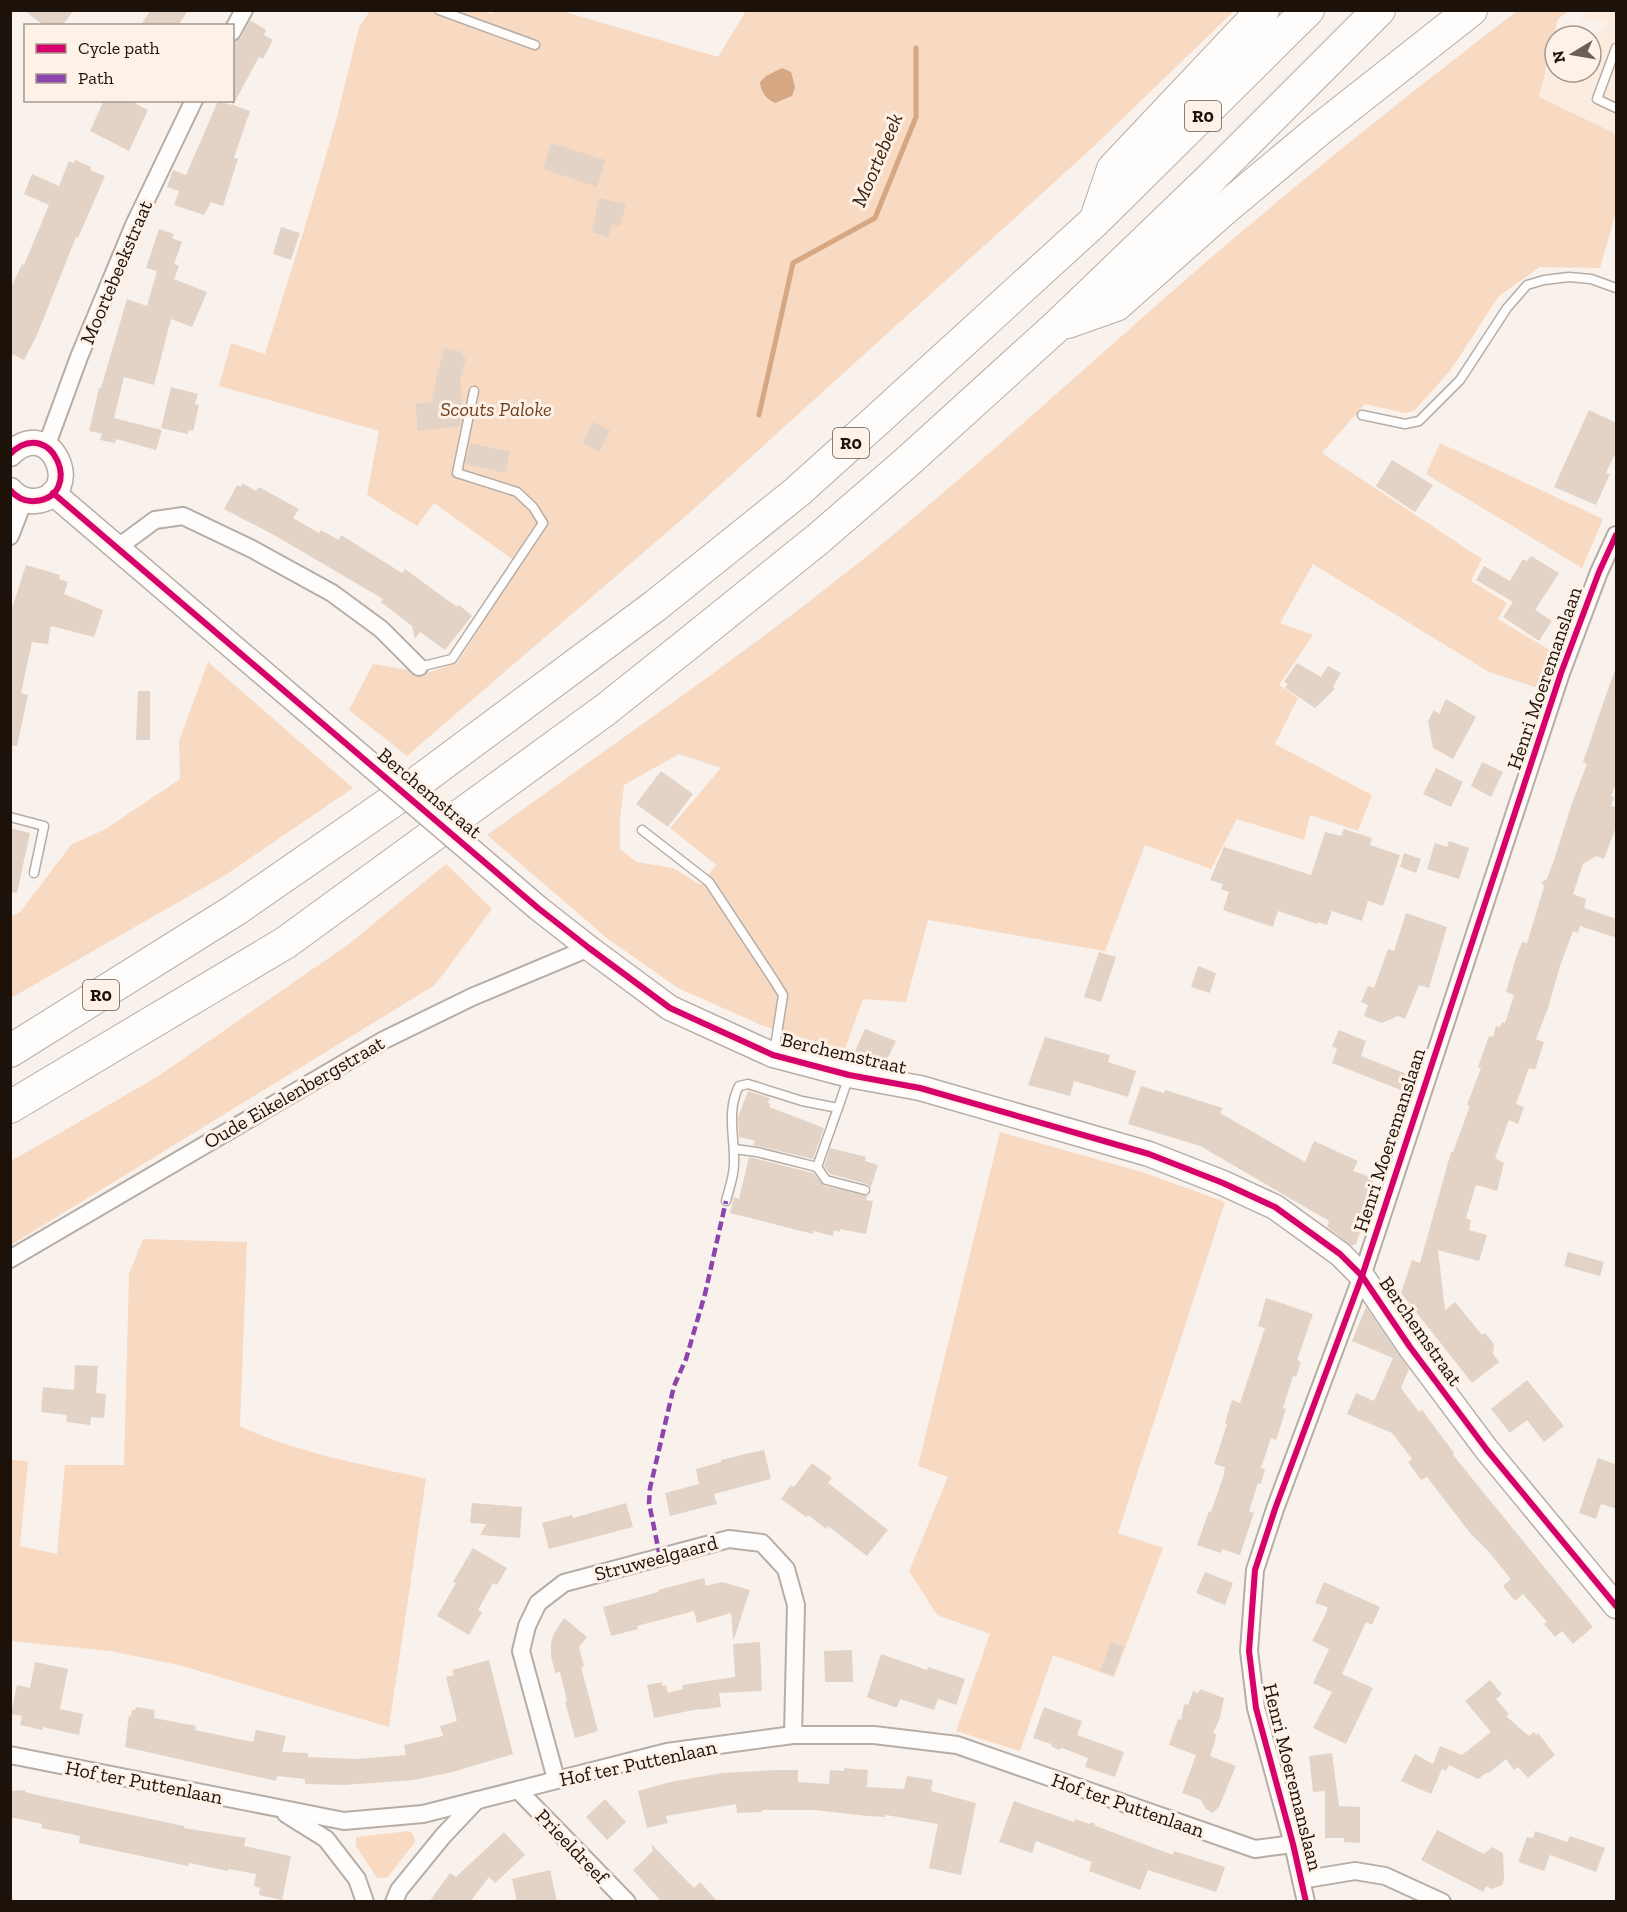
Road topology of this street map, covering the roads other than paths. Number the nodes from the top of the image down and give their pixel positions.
1 (244, 10) edge
2 (439, 10) edge
3 (1263, 10) edge
4 (1308, 10) edge
5 (1379, 10) edge
6 (1471, 10) edge
7 (234, 28) edge
8 (535, 45) dead end
9 (1617, 48) edge
10 (193, 102) edge
11 (1617, 108) edge
12 (1096, 220) junction
13 (1617, 288) edge
14 (1058, 325) junction
15 (474, 391) dead end
16 (1362, 415) dead end
17 (46, 447) junction
18 (12, 448) edge
19 (53, 493) junction
20 (17, 495) edge
21 (1617, 535) edge
22 (10, 536) edge
23 (117, 548) junction
24 (419, 667) joint
25 (10, 817) edge
26 (642, 830) dead end
27 (34, 873) dead end
28 (589, 948) junction
29 (10, 1051) edge
30 (773, 1055) junction
31 (849, 1075) junction
32 (10, 1107) edge
33 (838, 1108) junction
34 (734, 1149) junction
35 (817, 1167) junction
36 (865, 1190) dead end
37 (726, 1201) dead end
38 (10, 1258) edge
39 (1362, 1276) junction
40 (1617, 1606) edge
41 (794, 1735) junction
42 (10, 1755) edge
43 (556, 1779) junction
44 (518, 1790) junction
45 (477, 1800) junction
46 (276, 1808) junction
47 (1293, 1844) junction
48 (1300, 1880) junction
49 (365, 1902) edge
50 (394, 1902) edge
51 (627, 1902) edge
52 (1306, 1902) edge
53 (1442, 1902) edge

1 - 7 street
2 - 8 lane
3 - 12 highway
4 - 12 highway, R0
5 - 14 highway, R0
6 - 14 highway
9 - 11 lane
10 - 17 street, Moortebeekstraat
12 - 29 highway, R0
13 - 16 lane
14 - 32 highway, R0
15 - 24 lane
17 - 18 street
17 - 19 street
19 - 20 street
19 - 23 street, Berchemstraat
20 - 22 street
21 - 39 street, Henri Moeremanslaan
23 - 24 street
23 - 28 street, Berchemstraat, bridge
25 - 27 lane
26 - 30 lane, Berchemstraat
28 - 30 street, Berchemstraat
28 - 38 street, Oude Eikelenbergstraat
30 - 31 street, Berchemstraat
31 - 33 lane
31 - 39 street, Berchemstraat
33 - 34 lane
33 - 35 lane
34 - 35 lane
34 - 37 lane
35 - 36 lane
39 - 40 street, Berchemstraat
39 - 47 street, Henri Moeremanslaan
41 - 43 street, Hof ter Puttenlaan
41 - 43 street, Struweelgaard
41 - 47 street, Hof ter Puttenlaan
42 - 46 street, Hof ter Puttenlaan
43 - 44 street, Hof ter Puttenlaan
44 - 45 street, Hof ter Puttenlaan
44 - 51 street, Prieeldreef
45 - 46 street, Hof ter Puttenlaan
45 - 50 street
46 - 49 street
47 - 48 street, Henri Moeremanslaan
48 - 52 street, Henri Moeremanslaan
48 - 53 street

